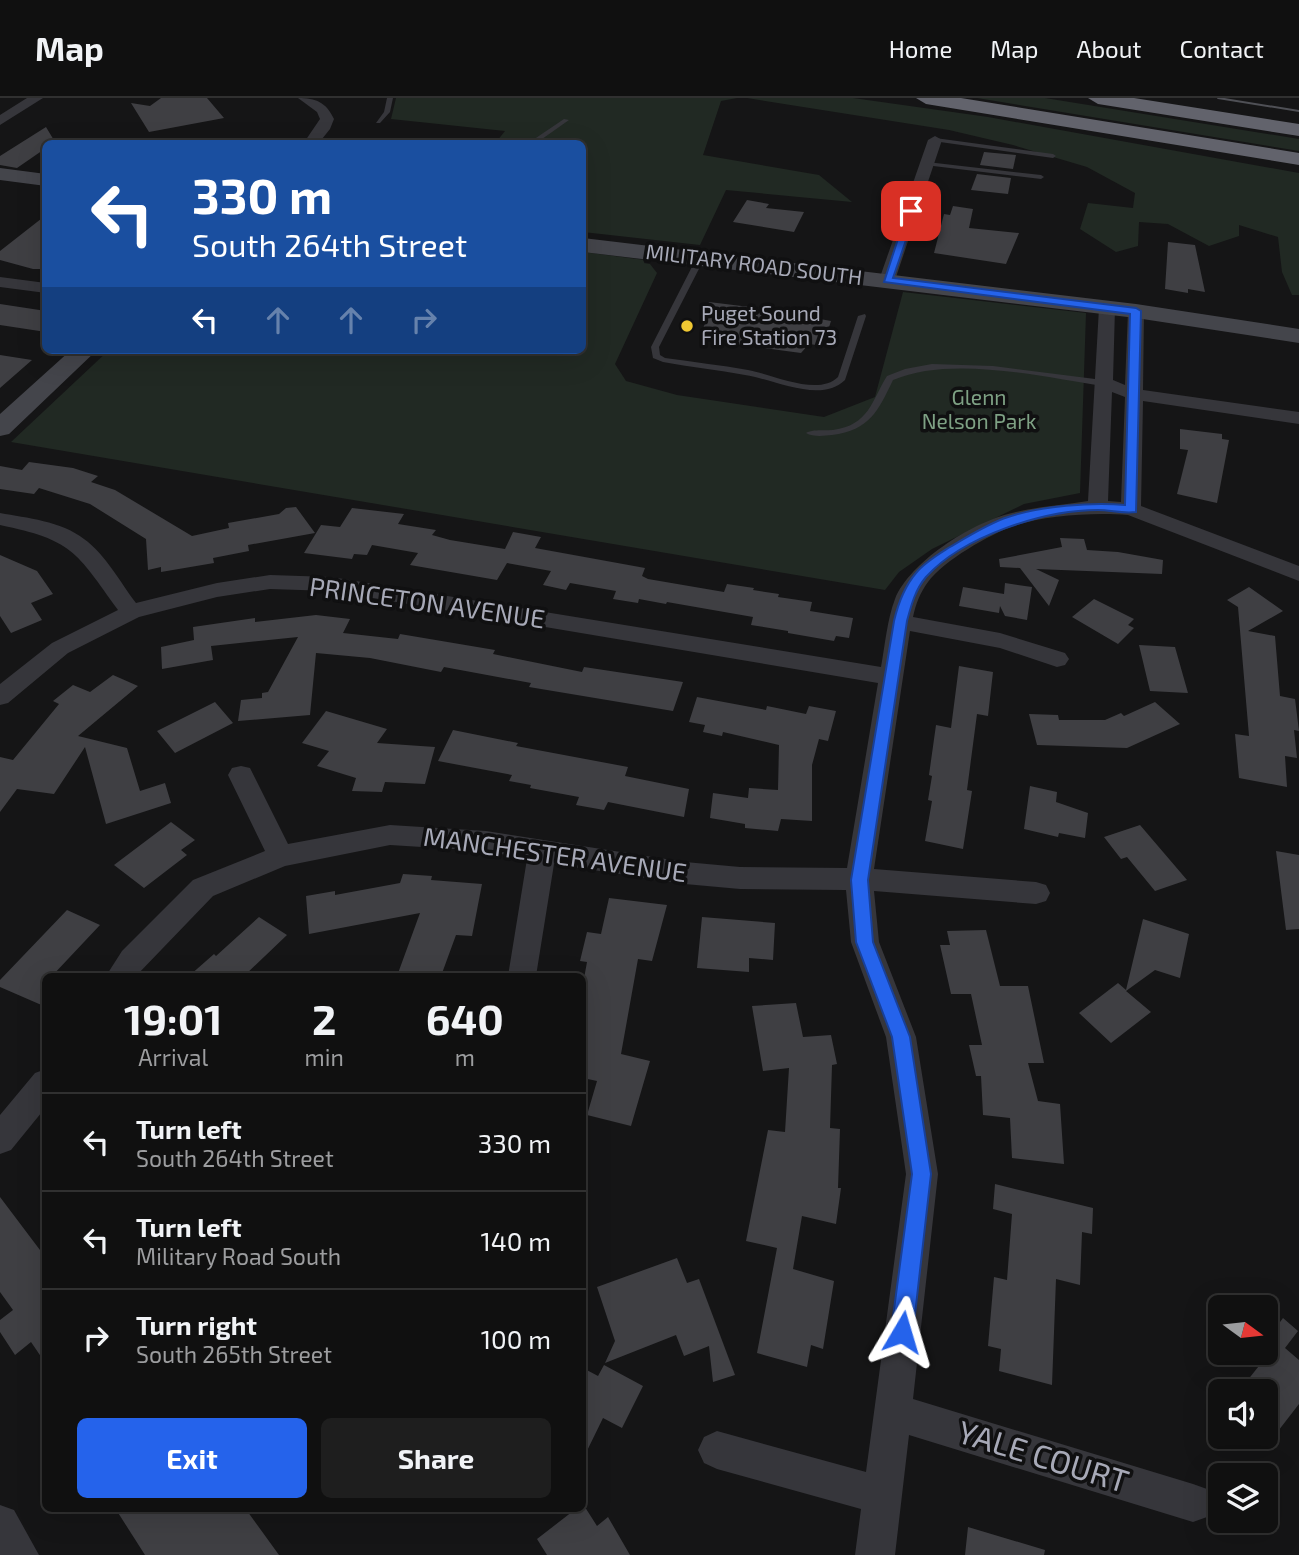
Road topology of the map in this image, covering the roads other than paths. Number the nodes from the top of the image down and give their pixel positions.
1 (36, 98) edge
2 (306, 98) edge
3 (390, 98) edge
4 (926, 98) edge
5 (1098, 98) edge
6 (566, 120) dead end
7 (0, 121) edge
8 (378, 122) dead end
9 (1299, 130) edge
10 (313, 140) edge
11 (536, 140) edge
12 (935, 140) joint
13 (1053, 156) dead end
14 (1299, 159) edge
15 (927, 164) junction
16 (0, 174) edge
17 (1041, 177) dead end
18 (42, 179) edge
19 (586, 244) edge
20 (700, 258) junction
21 (887, 280) junction
22 (0, 282) edge
23 (42, 287) edge
24 (1107, 308) junction
25 (1136, 311) junction
26 (862, 316) dead end
27 (1299, 336) edge
28 (81, 354) edge
29 (1103, 383) junction
30 (1134, 394) junction
31 (1299, 418) edge
32 (0, 428) edge
33 (810, 433) dead end
34 (1098, 506) junction
35 (1131, 509) junction
36 (0, 519) edge
37 (1299, 574) edge
38 (131, 612) junction
39 (901, 621) junction
40 (1057, 659) dead end
41 (891, 677) junction
42 (0, 697) edge
43 (241, 775) dead end
44 (542, 852) junction
45 (281, 856) junction
46 (859, 880) junction
47 (1037, 893) dead end
48 (122, 973) edge
49 (522, 973) edge
50 (42, 1088) edge
51 (0, 1139) edge
52 (892, 1410) junction
53 (717, 1450) dead end
54 (880, 1495) junction
55 (1193, 1503) dead end
56 (0, 1524) edge
57 (19, 1555) edge
58 (874, 1555) edge

1 - 7 street
2 - 10 street
3 - 8 lane
4 - 14 highway
5 - 9 highway
6 - 11 lane
12 - 13 lane
12 - 15 street
15 - 17 lane
15 - 21 street
16 - 18 main road
19 - 20 main road, MILITARY ROAD SOUTH
20 - 21 main road, MILITARY ROAD SOUTH
20 - 26 lane
21 - 24 main road, MILITARY ROAD SOUTH
22 - 23 street
24 - 25 main road, MILITARY ROAD SOUTH
24 - 29 street
25 - 27 main road, MILITARY ROAD SOUTH
25 - 30 street
28 - 32 main road
29 - 30 street
29 - 33 lane
29 - 34 street
30 - 31 street
30 - 35 street
34 - 35 street
34 - 39 street
35 - 37 street
36 - 38 street
38 - 41 street, PRINCETON AVENUE
38 - 42 street, PRINCETON AVENUE
39 - 40 street
39 - 41 street
41 - 46 street
43 - 45 street
44 - 45 street, MANCHESTER AVENUE
44 - 46 street, MANCHESTER AVENUE
44 - 49 street
45 - 48 street, MANCHESTER AVENUE
46 - 47 street, MANCHESTER AVENUE
46 - 52 street
50 - 51 street
52 - 54 street
52 - 55 street, YALE COURT
53 - 54 street
54 - 58 street
56 - 57 street

